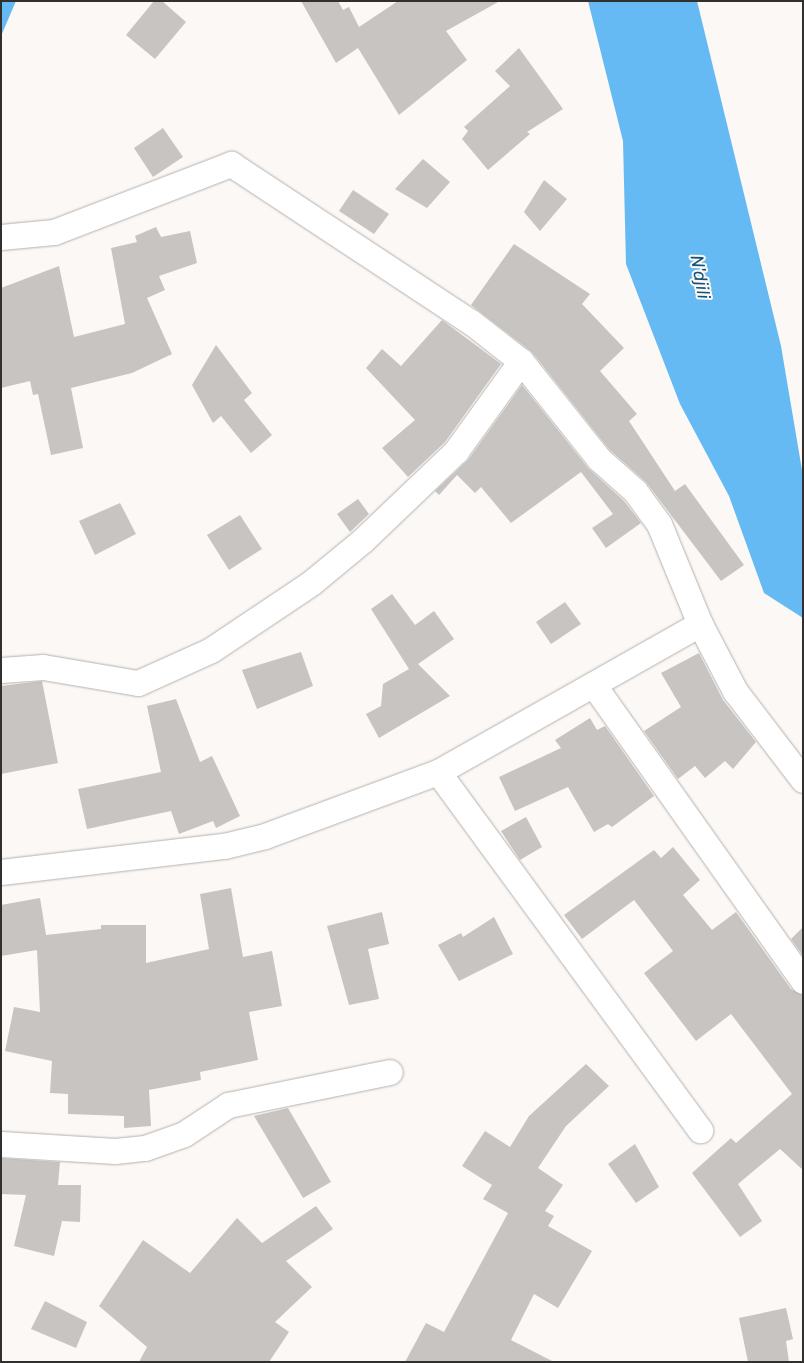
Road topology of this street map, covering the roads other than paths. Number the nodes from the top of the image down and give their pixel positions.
1 (1, 237) edge
2 (521, 361) junction
3 (700, 624) junction
4 (1, 670) edge
5 (595, 687) junction
6 (438, 772) junction
7 (803, 780) edge
8 (1, 872) edge
9 (803, 981) edge
10 (390, 1072) dead end
11 (700, 1130) dead end
12 (1, 1144) edge

1 - 2 street
2 - 3 street
2 - 4 street
3 - 5 street
3 - 7 street
5 - 6 street
5 - 9 street
6 - 8 street
6 - 11 street
10 - 12 street

